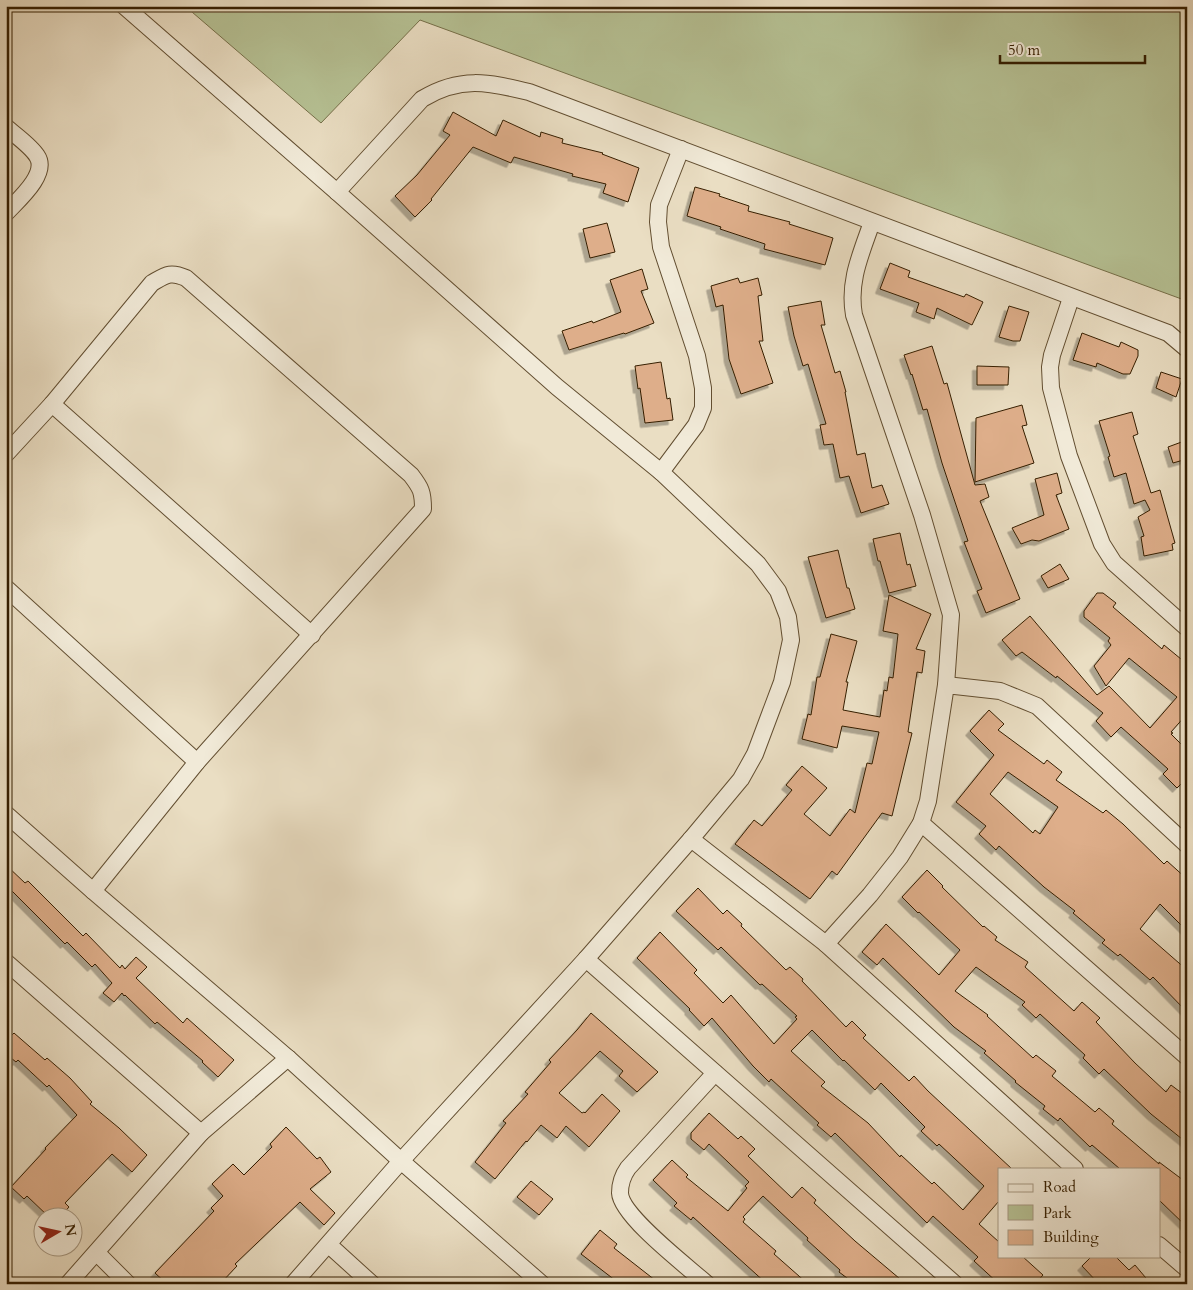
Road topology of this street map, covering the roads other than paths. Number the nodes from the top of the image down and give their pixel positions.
1 (124, 6) edge
2 (6, 127) edge
3 (681, 149) junction
4 (337, 192) junction
5 (6, 213) edge
6 (872, 222) junction
7 (1071, 298) junction
8 (1187, 349) edge
9 (52, 404) junction
10 (6, 454) edge
11 (661, 472) junction
12 (6, 588) edge
13 (1187, 628) edge
14 (312, 635) junction
15 (946, 685) junction
16 (197, 762) junction
17 (6, 814) edge
18 (921, 823) junction
19 (691, 840) junction
20 (1187, 845) edge
21 (93, 891) junction
22 (826, 944) junction
23 (586, 959) junction
24 (6, 962) edge
25 (1187, 1057) edge
26 (288, 1058) junction
27 (715, 1073) junction
28 (201, 1133) junction
29 (401, 1161) junction
30 (1074, 1168) edge
31 (329, 1245) junction
32 (1160, 1246) edge
33 (97, 1252) junction
34 (1187, 1269) edge
35 (68, 1284) edge
36 (128, 1284) edge
37 (293, 1284) edge
38 (372, 1284) edge
39 (542, 1284) edge
40 (707, 1284) edge
41 (955, 1284) edge

1 - 4 street
2 - 5 street
3 - 4 street
3 - 6 street
3 - 11 street
4 - 11 street
6 - 7 street
6 - 15 street
7 - 8 street
7 - 13 street
9 - 10 street
9 - 14 street
9 - 14 street
11 - 19 street
12 - 16 street
14 - 16 street
15 - 18 street
15 - 20 street
16 - 21 street
17 - 21 street
18 - 22 street
18 - 25 street
19 - 22 street
19 - 23 street
21 - 26 street
22 - 30 street
23 - 27 street
23 - 29 street
24 - 28 street
26 - 28 street
26 - 29 street
27 - 40 street
27 - 41 street
28 - 33 street
29 - 31 street
29 - 39 street
31 - 37 street
31 - 38 street
32 - 34 street
33 - 35 street
33 - 36 street

